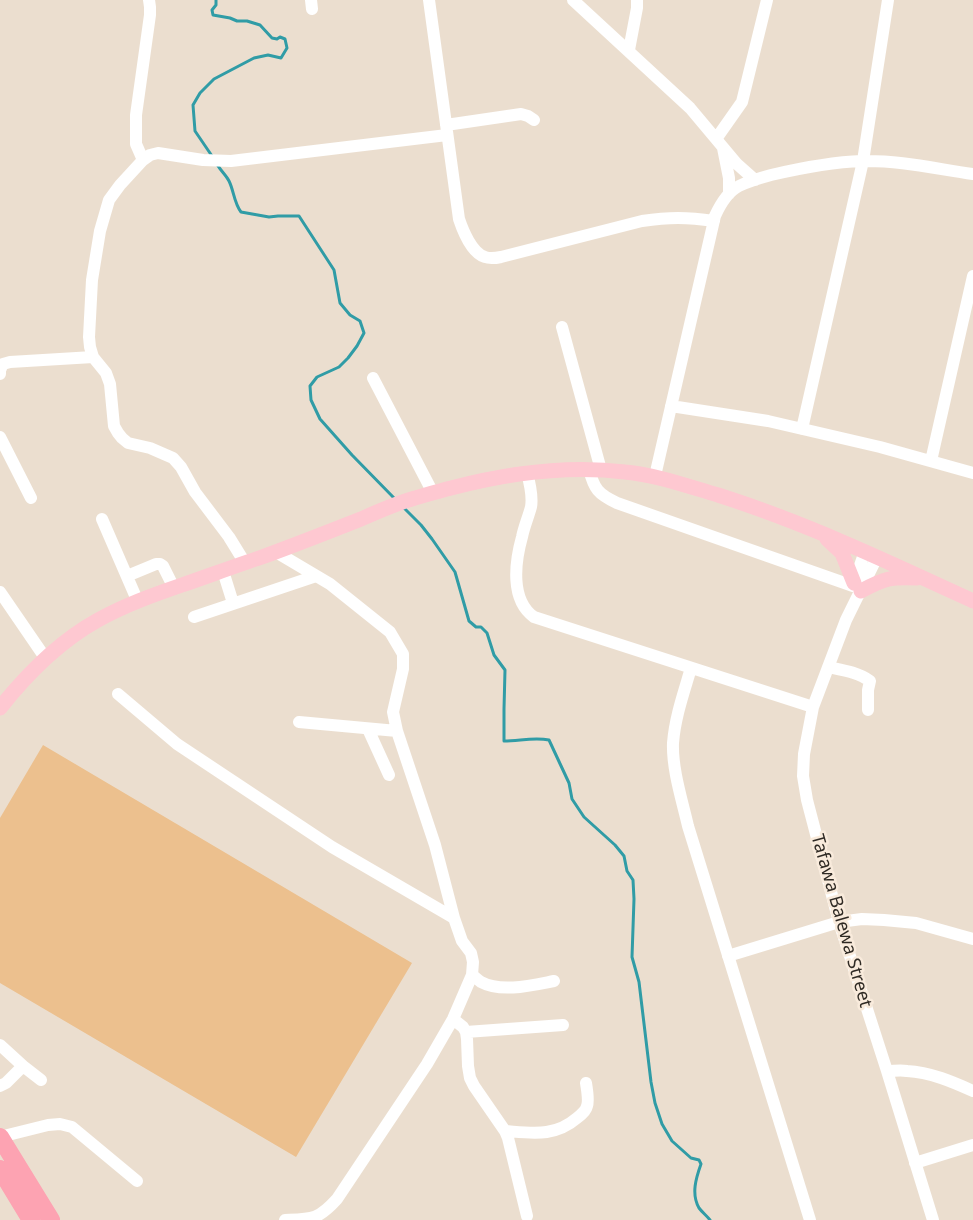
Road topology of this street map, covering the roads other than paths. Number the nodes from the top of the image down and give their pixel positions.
1 (149, 0) edge
2 (429, 0) edge
3 (573, 0) edge
4 (637, 0) edge
5 (767, 0) edge
6 (888, 0) edge
7 (629, 50) junction
8 (534, 120) dead end
9 (446, 130) junction
10 (720, 142) junction
11 (143, 160) junction
12 (863, 161) junction
13 (973, 174) edge
14 (755, 180) junction
15 (729, 194) junction
16 (714, 221) junction
17 (973, 276) edge
18 (562, 327) dead end
19 (94, 357) junction
20 (0, 374) edge
21 (373, 378) dead end
22 (671, 406) junction
23 (802, 429) junction
24 (0, 437) edge
25 (931, 461) junction
26 (595, 469) junction
27 (526, 473) junction
28 (973, 473) edge
29 (655, 476) junction
30 (433, 493) junction
31 (31, 498) dead end
32 (102, 519) dead end
33 (816, 530) junction
34 (276, 552) junction
35 (871, 554) junction
36 (245, 563) junction
37 (223, 571) junction
38 (127, 576) junction
39 (316, 576) junction
40 (925, 579) junction
41 (856, 586) junction
42 (174, 588) junction
43 (0, 592) edge
44 (973, 601) edge
45 (138, 602) junction
46 (233, 603) junction
47 (194, 616) dead end
48 (46, 659) junction
49 (828, 667) junction
50 (691, 668) junction
51 (118, 694) dead end
52 (813, 707) junction
53 (0, 708) edge
54 (868, 710) dead end
55 (299, 722) dead end
56 (368, 729) junction
57 (397, 731) junction
58 (388, 775) dead end
59 (454, 918) junction
60 (839, 922) junction
61 (973, 939) edge
62 (728, 956) junction
63 (472, 975) junction
64 (554, 981) dead end
65 (454, 1019) junction
66 (563, 1025) dead end
67 (466, 1032) junction
68 (0, 1045) edge
69 (23, 1066) junction
70 (887, 1071) junction
71 (41, 1080) dead end
72 (586, 1082) dead end
73 (0, 1086) edge
74 (973, 1091) edge
75 (505, 1131) junction
76 (0, 1137) edge
77 (973, 1145) edge
78 (915, 1163) junction
79 (0, 1170) edge
80 (136, 1181) dead end
81 (527, 1216) dead end
82 (31, 1220) edge
83 (51, 1220) edge
84 (285, 1220) edge
85 (810, 1220) edge
86 (933, 1220) edge

1 - 11 street
2 - 9 street
3 - 7 street
4 - 7 street
5 - 10 street
6 - 12 street
7 - 10 street
8 - 9 street
9 - 11 street
9 - 16 street
10 - 14 street
10 - 15 street
11 - 19 street
12 - 13 street
12 - 14 street
12 - 23 street
14 - 15 street
15 - 16 street
16 - 22 street
17 - 25 street
18 - 26 street
19 - 20 street
19 - 36 street
21 - 30 street
22 - 23 street
22 - 29 street
23 - 25 street
24 - 31 street
25 - 28 street
26 - 27 main road
26 - 29 main road
26 - 41 street
27 - 30 main road
27 - 50 street
29 - 33 main road
30 - 34 main road
32 - 38 street
33 - 35 main road
33 - 41 main road
34 - 36 main road
34 - 39 street
35 - 40 main road
35 - 41 street, Tafawa Balewa Street
36 - 37 main road
37 - 42 main road
37 - 46 street
38 - 42 street
38 - 45 street
39 - 46 street
39 - 57 street
40 - 41 main road
40 - 44 main road
41 - 49 street, Tafawa Balewa Street
42 - 45 main road
43 - 48 street
45 - 48 main road
46 - 47 street
48 - 53 main road
49 - 52 street, Tafawa Balewa Street
49 - 54 street
50 - 52 street
50 - 62 street
51 - 59 street
52 - 60 street, Tafawa Balewa Street
55 - 56 street
56 - 57 street
56 - 58 street
57 - 59 street
59 - 63 street
60 - 61 street
60 - 62 street
60 - 70 street, Tafawa Balewa Street
62 - 85 street
63 - 64 street
63 - 65 street
65 - 67 street
65 - 84 street
66 - 67 street
67 - 75 street
68 - 69 street
69 - 71 street
69 - 73 street
70 - 74 street
70 - 78 street, Tafawa Balewa Street
72 - 75 street
75 - 81 street
76 - 80 street
76 - 83 highway
77 - 78 street
78 - 86 street, Tafawa Balewa Street
79 - 82 highway

